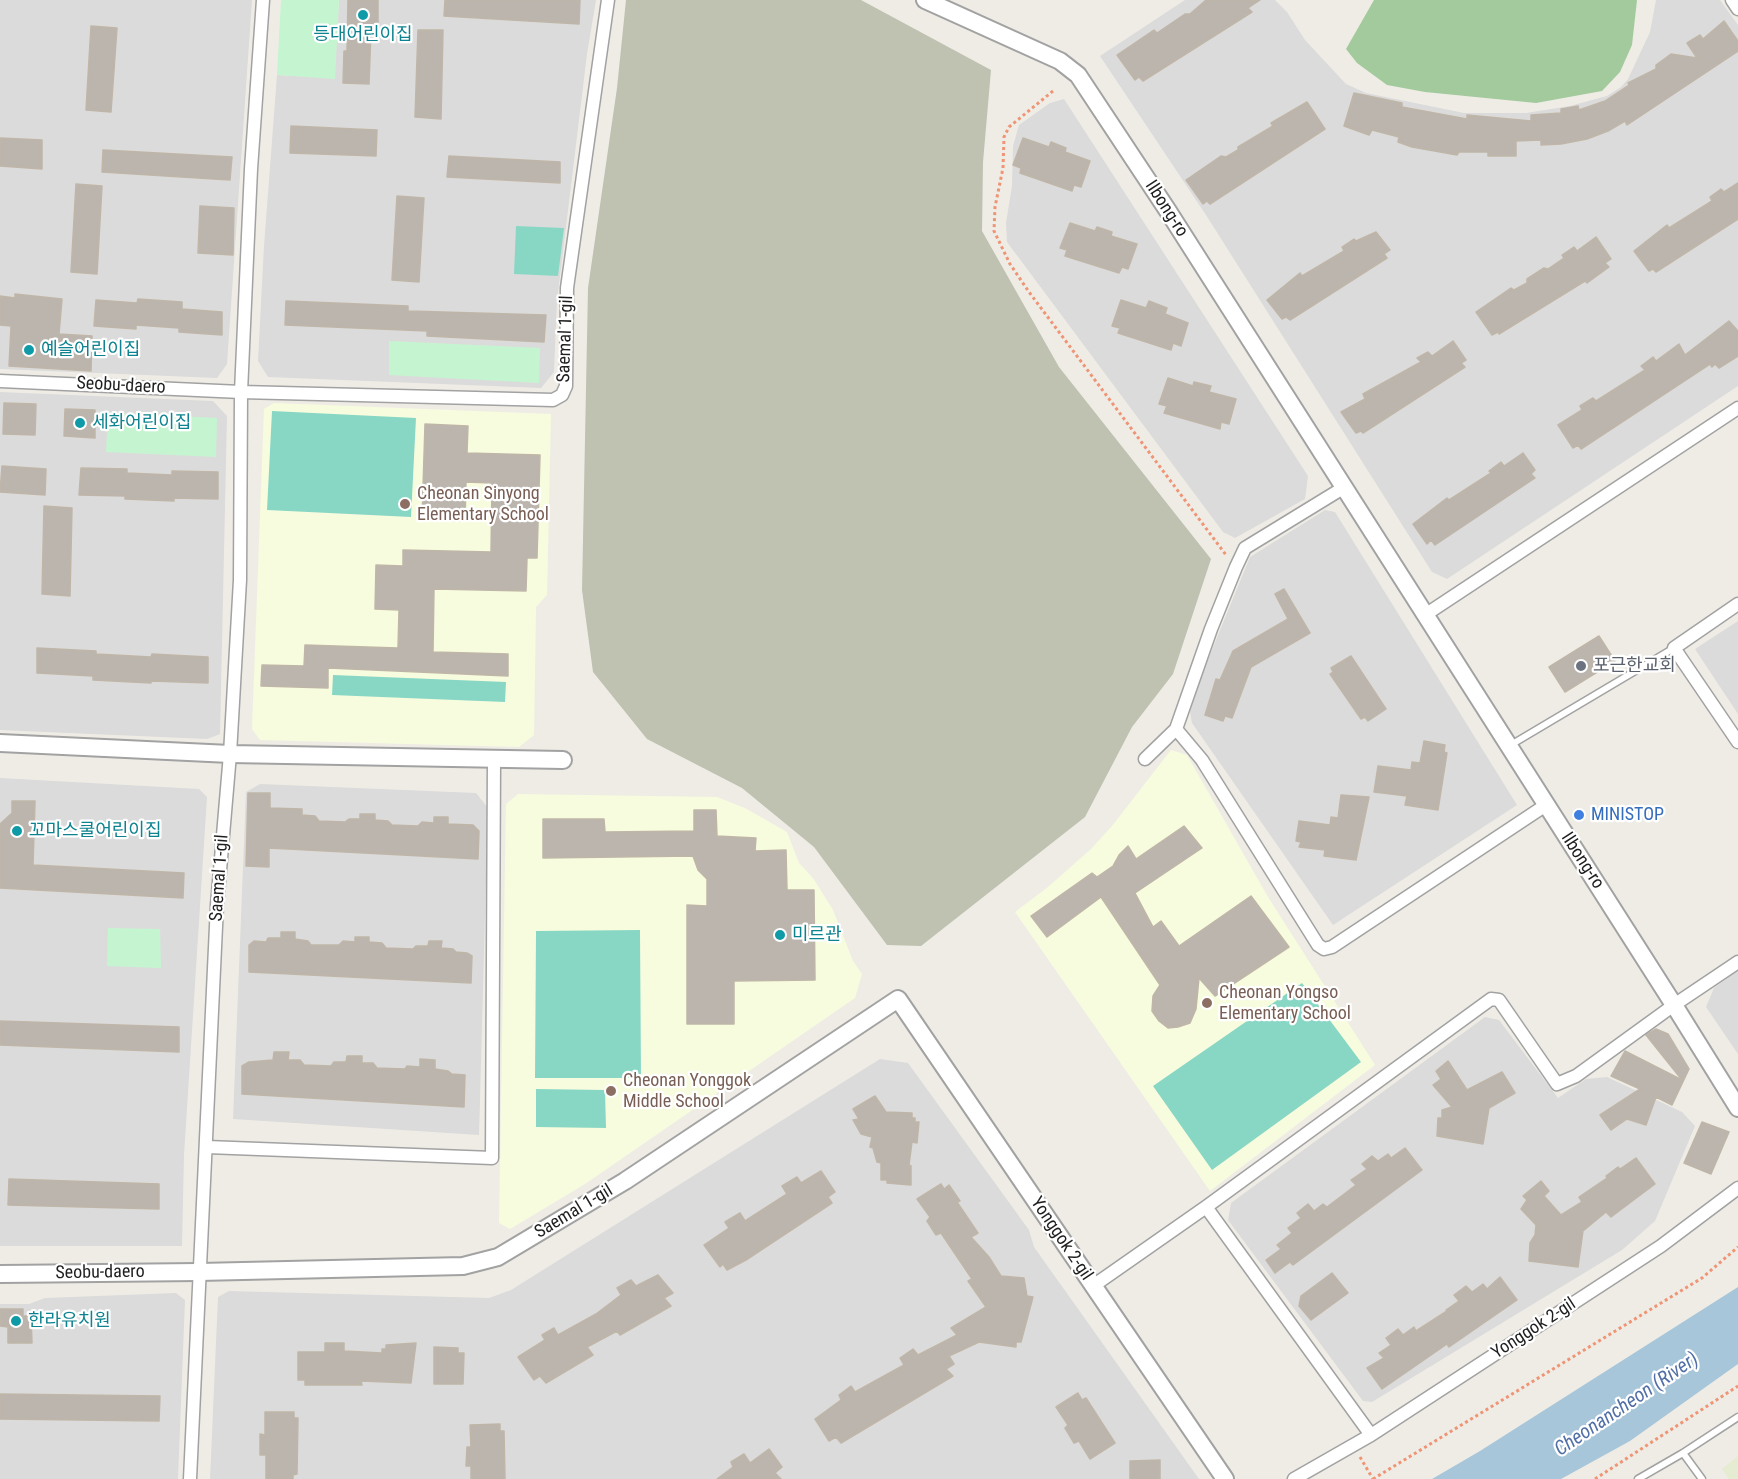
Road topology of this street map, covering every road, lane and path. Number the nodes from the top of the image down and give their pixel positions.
1 (263, 0) edge
2 (608, 0) edge
3 (925, 0) edge
4 (1732, 0) edge
5 (1738, 9) edge
6 (1053, 91) dead end
7 (0, 381) edge
8 (241, 392) junction
9 (1738, 408) edge
10 (1343, 488) junction
11 (1236, 567) junction
12 (1738, 604) edge
13 (1425, 615) junction
14 (1674, 648) junction
15 (1176, 729) junction
16 (1738, 742) edge
17 (0, 743) edge
18 (1509, 747) junction
19 (230, 754) junction
20 (1145, 759) dead end
21 (494, 760) junction
22 (563, 760) dead end
23 (1546, 805) junction
24 (1738, 962) edge
25 (898, 999) joint
26 (1674, 1005) junction
27 (1738, 1108) edge
28 (207, 1147) junction
29 (1738, 1188) edge
30 (1206, 1207) junction
31 (1738, 1248) edge
32 (199, 1272) junction
33 (0, 1274) edge
34 (1093, 1286) junction
35 (1738, 1386) edge
36 (1738, 1417) edge
37 (1371, 1435) junction
38 (1353, 1445) junction
39 (1683, 1453) junction
40 (190, 1479) edge
41 (1225, 1479) edge
42 (1294, 1479) edge
43 (1373, 1479) edge
44 (1595, 1479) edge
45 (1638, 1479) edge
46 (1702, 1479) edge

1 - 8 street, Saemal 1-gil
2 - 8 street, Saemal 1-gil
3 - 10 street, Ilbong-ro
4 - 5 street
6 - 11 path
7 - 8 street, Seobu-daero
8 - 19 street, Saemal 1-gil
9 - 13 street
10 - 11 street
10 - 13 street, Ilbong-ro
11 - 15 street
12 - 14 street
13 - 18 street, Ilbong-ro
14 - 16 street
14 - 18 lane
15 - 20 street
15 - 23 street
17 - 19 street
18 - 23 street, Ilbong-ro
19 - 21 street
19 - 28 street, Saemal 1-gil
21 - 22 street
21 - 28 street
23 - 26 street, Ilbong-ro
24 - 26 street
25 - 32 street, Saemal 1-gil
25 - 34 street, Yonggok 2-gil
26 - 27 street, Ilbong-ro
26 - 30 street
28 - 32 street, Saemal 1-gil
29 - 37 street, Yonggok 2-gil
30 - 34 street
30 - 37 street
31 - 43 path
32 - 33 street, Seobu-daero
32 - 40 street, Saemal 1-gil
34 - 41 street, Yonggok 2-gil
35 - 44 path
36 - 39 lane
37 - 38 street, Yonggok 2-gil
38 - 42 street, Yonggok 2-gil
38 - 43 path
39 - 45 lane
39 - 46 lane

